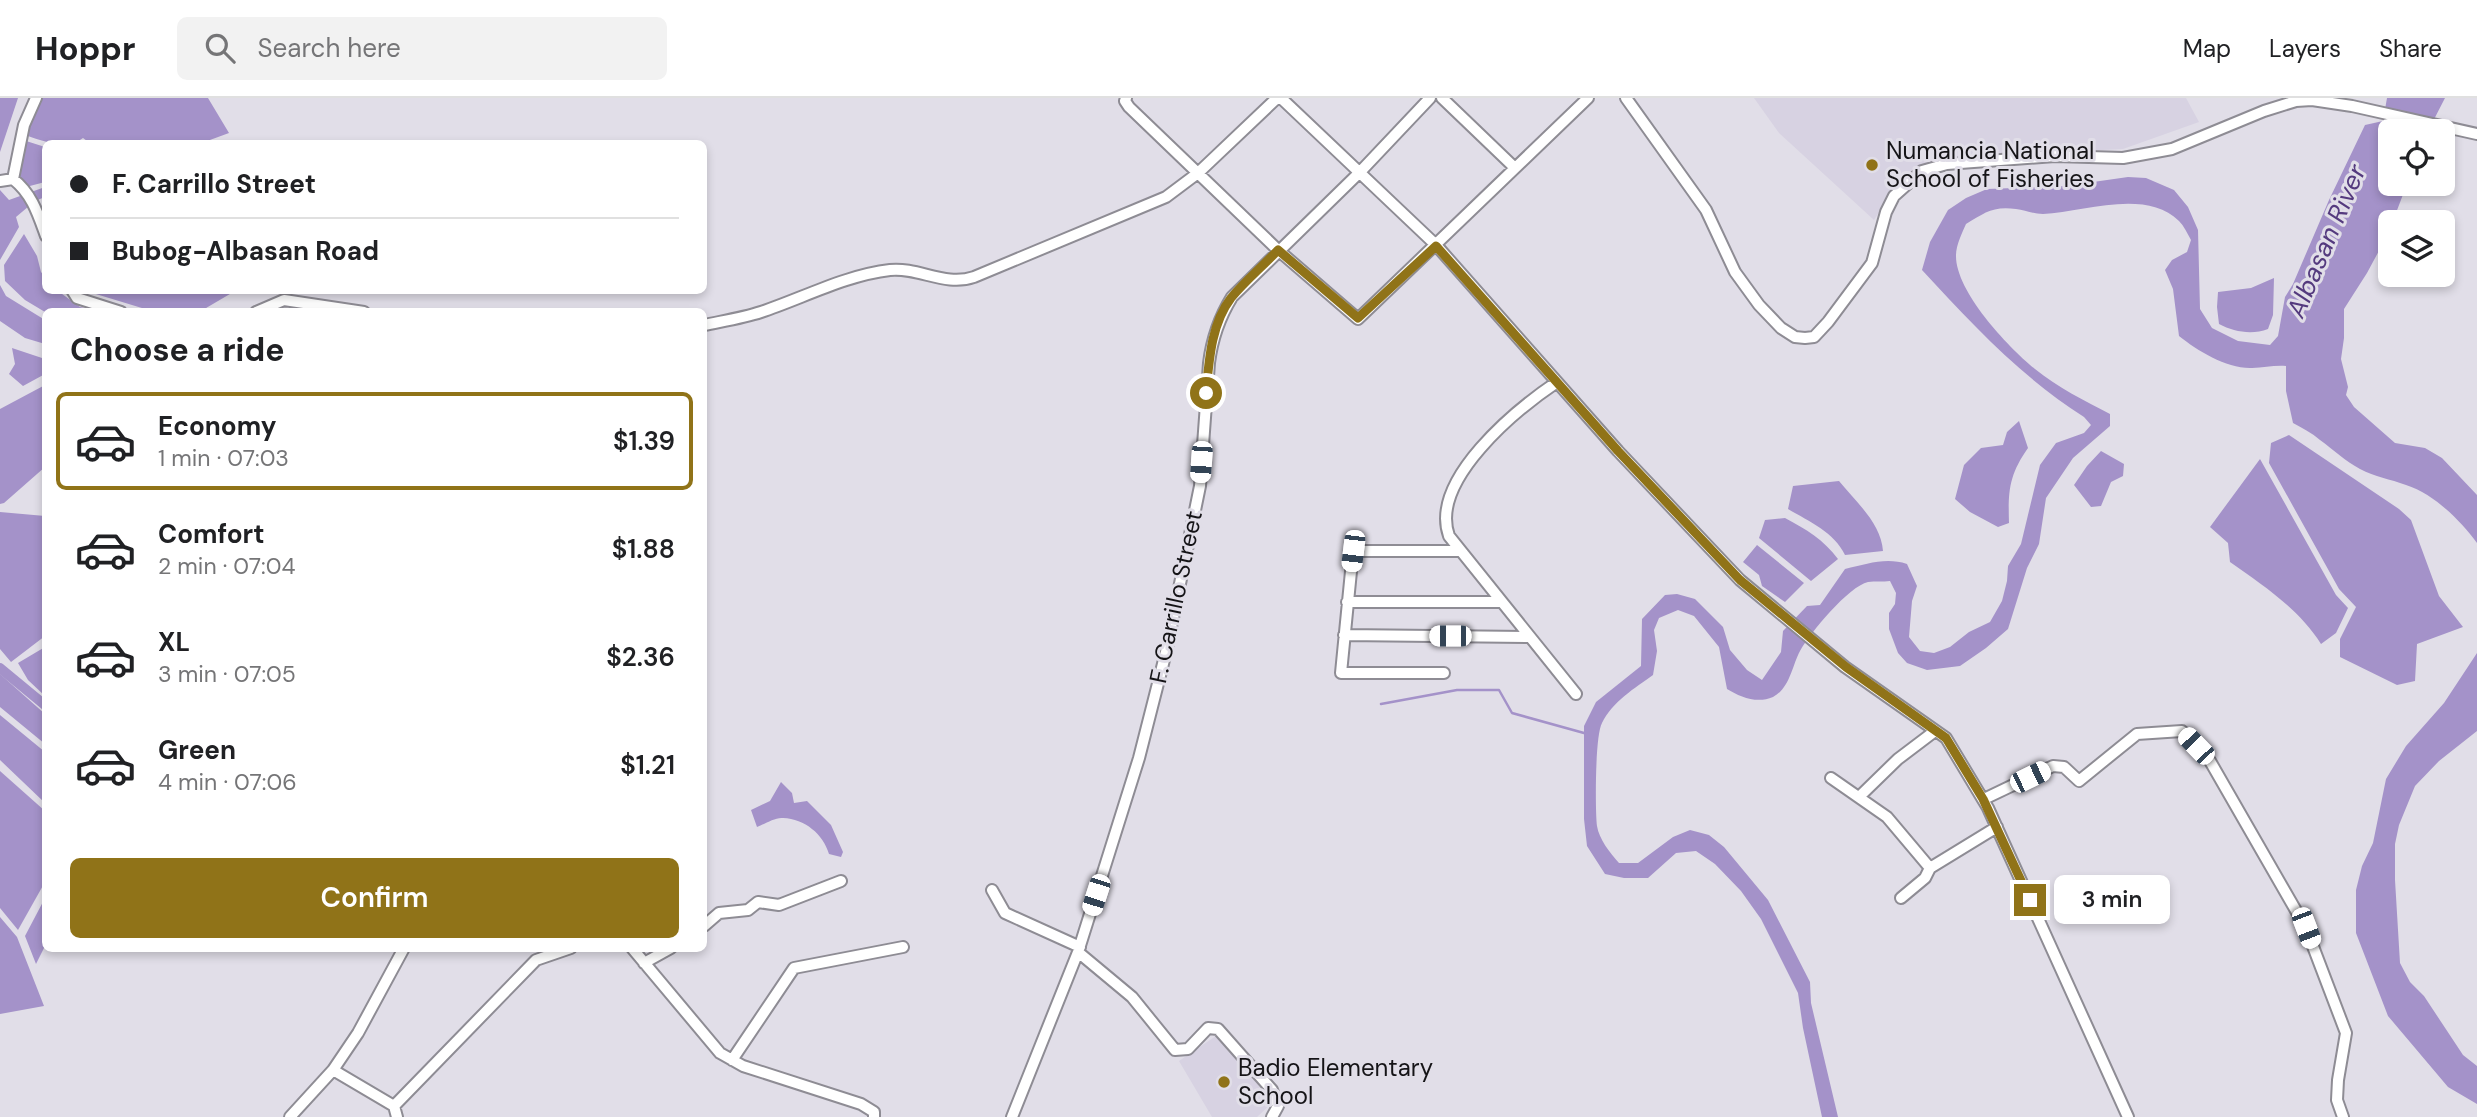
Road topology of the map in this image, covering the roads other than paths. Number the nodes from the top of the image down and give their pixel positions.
1 (36, 98) edge
2 (1126, 98) edge
3 (1279, 98) edge
4 (1430, 98) edge
5 (1442, 98) edge
6 (1588, 98) edge
7 (1626, 98) edge
8 (2477, 134) edge
9 (1515, 168) junction
10 (1360, 172) junction
11 (1198, 173) junction
12 (13, 179) junction
13 (0, 181) edge
14 (42, 225) edge
15 (1436, 246) junction
16 (1278, 250) junction
17 (74, 294) edge
18 (108, 308) edge
19 (266, 308) edge
20 (337, 308) edge
21 (707, 325) edge
22 (1557, 382) junction
23 (1461, 551) junction
24 (1347, 602) junction
25 (1501, 602) junction
26 (1344, 635) junction
27 (1530, 637) junction
28 (1444, 673) dead end
29 (1576, 694) dead end
30 (1935, 731) junction
31 (1831, 778) dead end
32 (1860, 796) junction
33 (1983, 799) junction
34 (1997, 827) junction
35 (1930, 868) junction
36 (841, 881) dead end
37 (992, 890) dead end
38 (1901, 898) dead end
39 (707, 923) edge
40 (903, 947) dead end
41 (1079, 949) junction
42 (402, 952) edge
43 (559, 952) edge
44 (635, 952) edge
45 (664, 952) edge
46 (644, 963) junction
47 (732, 1060) junction
48 (333, 1070) junction
49 (396, 1111) edge
50 (290, 1117) edge
51 (874, 1117) edge
52 (1012, 1117) edge
53 (1272, 1117) edge
54 (2128, 1117) edge
55 (2343, 1117) edge

1 - 12 street
2 - 11 street
3 - 10 street
3 - 11 street
4 - 10 street, F. Carrillo Street
5 - 9 street
6 - 9 street
7 - 8 street
9 - 15 street
10 - 15 street
10 - 16 street, F. Carrillo Street
11 - 16 street
11 - 21 street
12 - 13 street
12 - 14 street
15 - 16 street
15 - 22 street
16 - 41 street, F. Carrillo Street
17 - 18 street
19 - 20 street
22 - 23 street
22 - 30 street
23 - 24 street
23 - 25 street
24 - 25 street
24 - 26 street
25 - 27 street
26 - 27 street
26 - 28 street
27 - 29 street
30 - 32 street
30 - 33 street
31 - 32 street
32 - 35 street
33 - 34 street
33 - 55 street
34 - 35 street
34 - 54 street
35 - 38 street
36 - 39 street
37 - 41 street
40 - 47 street
41 - 52 street, F. Carrillo Street
41 - 53 street
42 - 48 street
43 - 49 street
44 - 46 street
45 - 46 street
46 - 47 street
47 - 51 street
48 - 49 street
48 - 50 street

